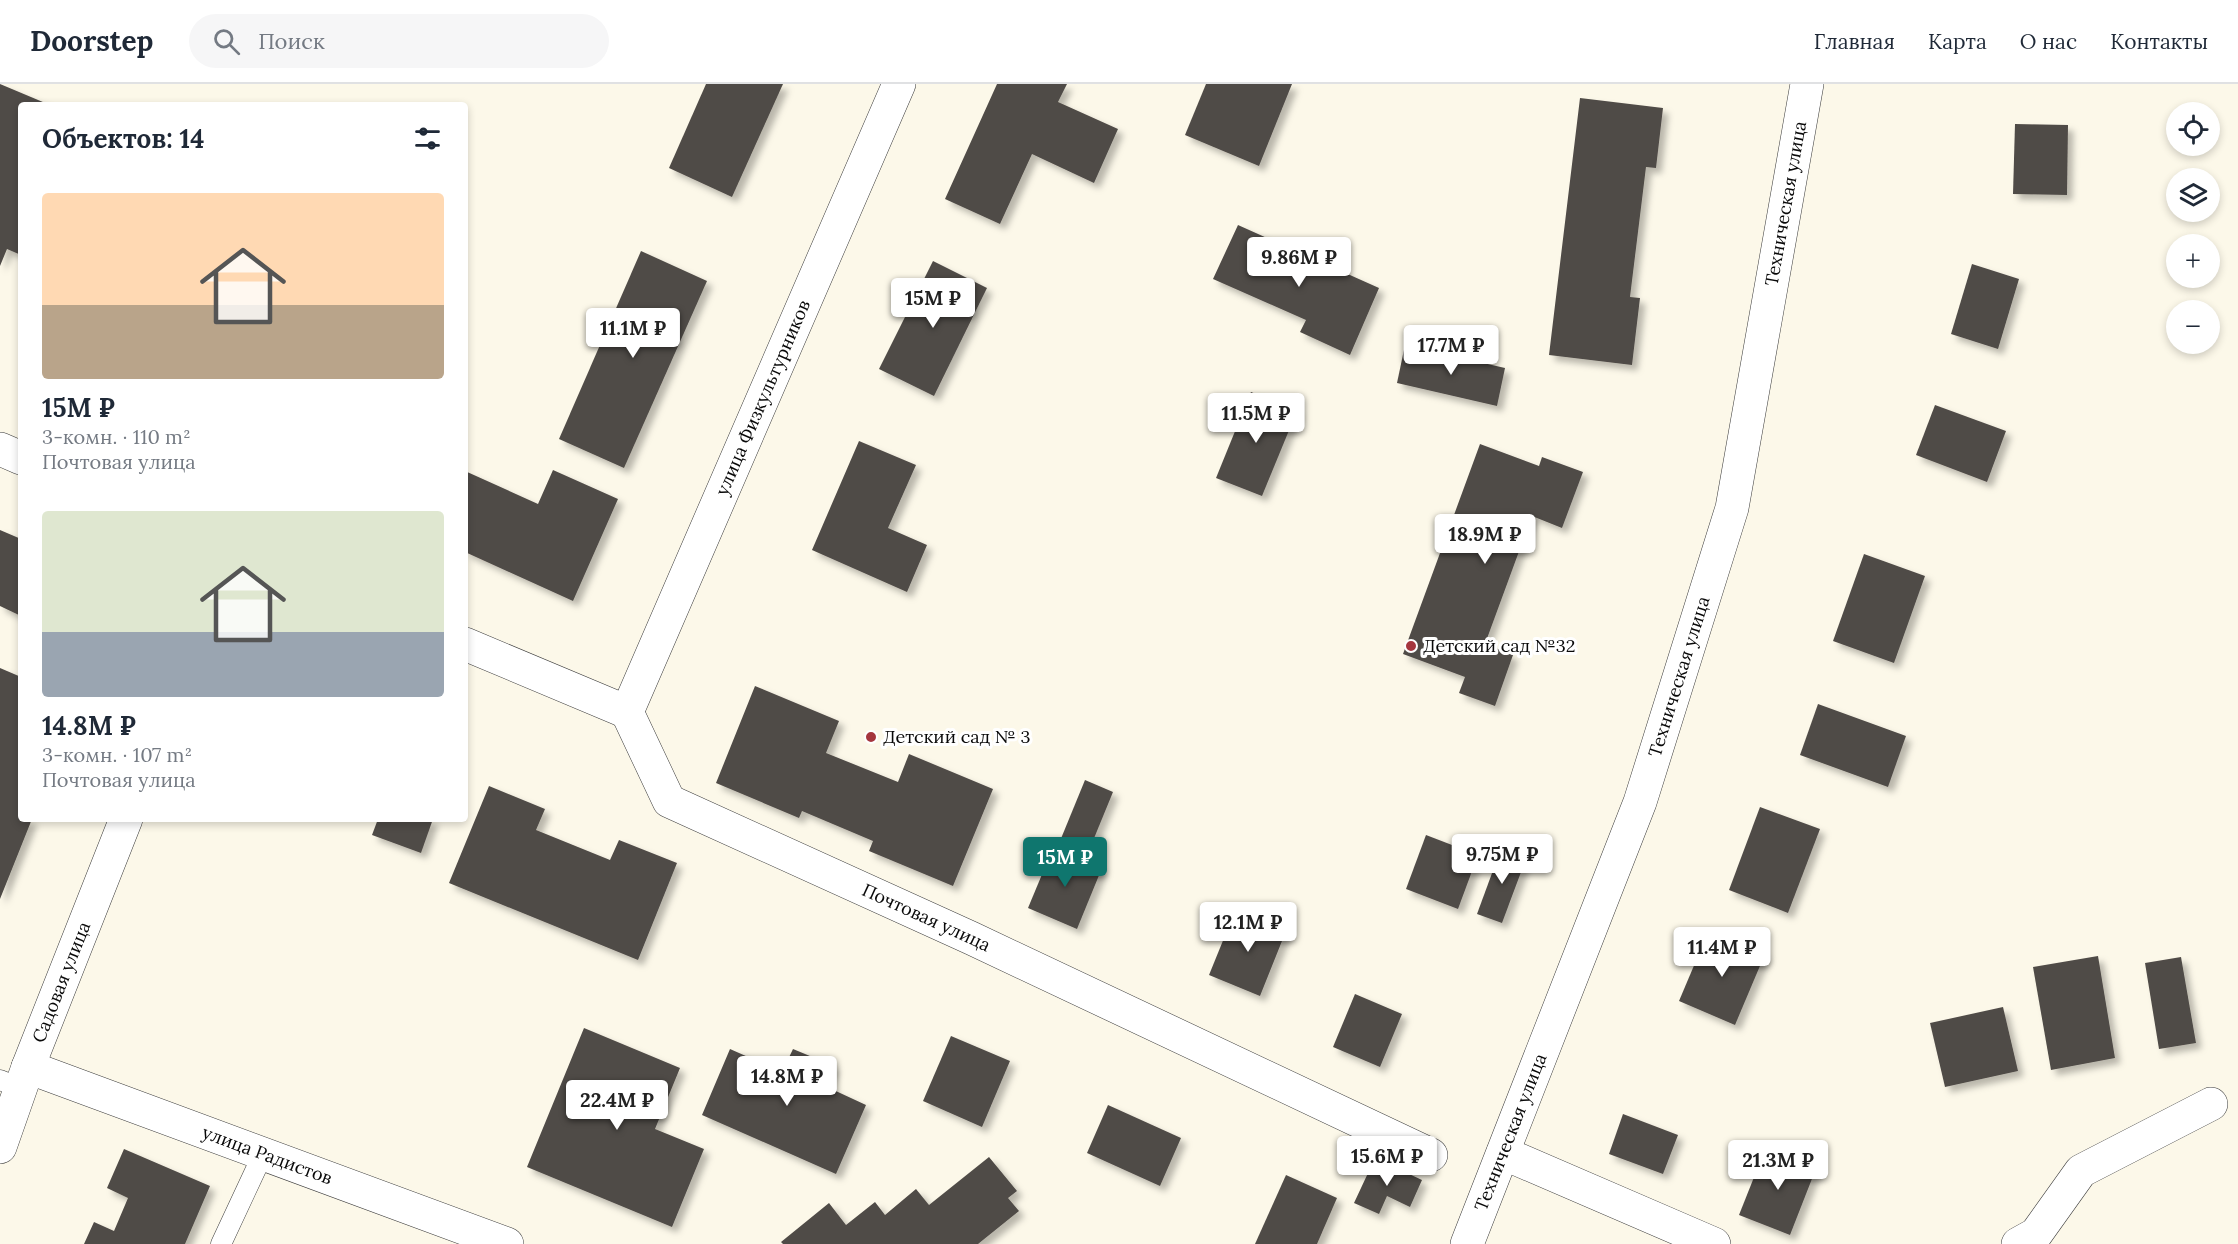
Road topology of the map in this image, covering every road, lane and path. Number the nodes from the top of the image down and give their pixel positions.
1 (899, 84) edge
2 (1807, 84) edge
3 (0, 448) edge
4 (18, 457) edge
5 (468, 645) edge
6 (627, 712) junction
7 (125, 822) edge
8 (17, 1079) edge
9 (2211, 1104) dead end
10 (0, 1148) edge
11 (1503, 1153) junction
12 (263, 1154) junction
13 (1431, 1155) dead end
14 (470, 1237) edge
15 (221, 1244) edge
16 (507, 1244) edge
17 (1467, 1244) edge
18 (1714, 1244) edge
19 (2018, 1244) edge

1 - 6 street, улица Физкультурников
2 - 11 street, Техническая улица
3 - 4 street
5 - 6 street
6 - 13 street, Почтовая улица
7 - 8 street, Садовая улица
8 - 10 street, Садовая улица
8 - 12 street, улица Радистов
9 - 19 street
11 - 17 street, Техническая улица
11 - 18 street
12 - 14 street, улица Радистов
12 - 15 lane
14 - 16 street, улица Радистов

